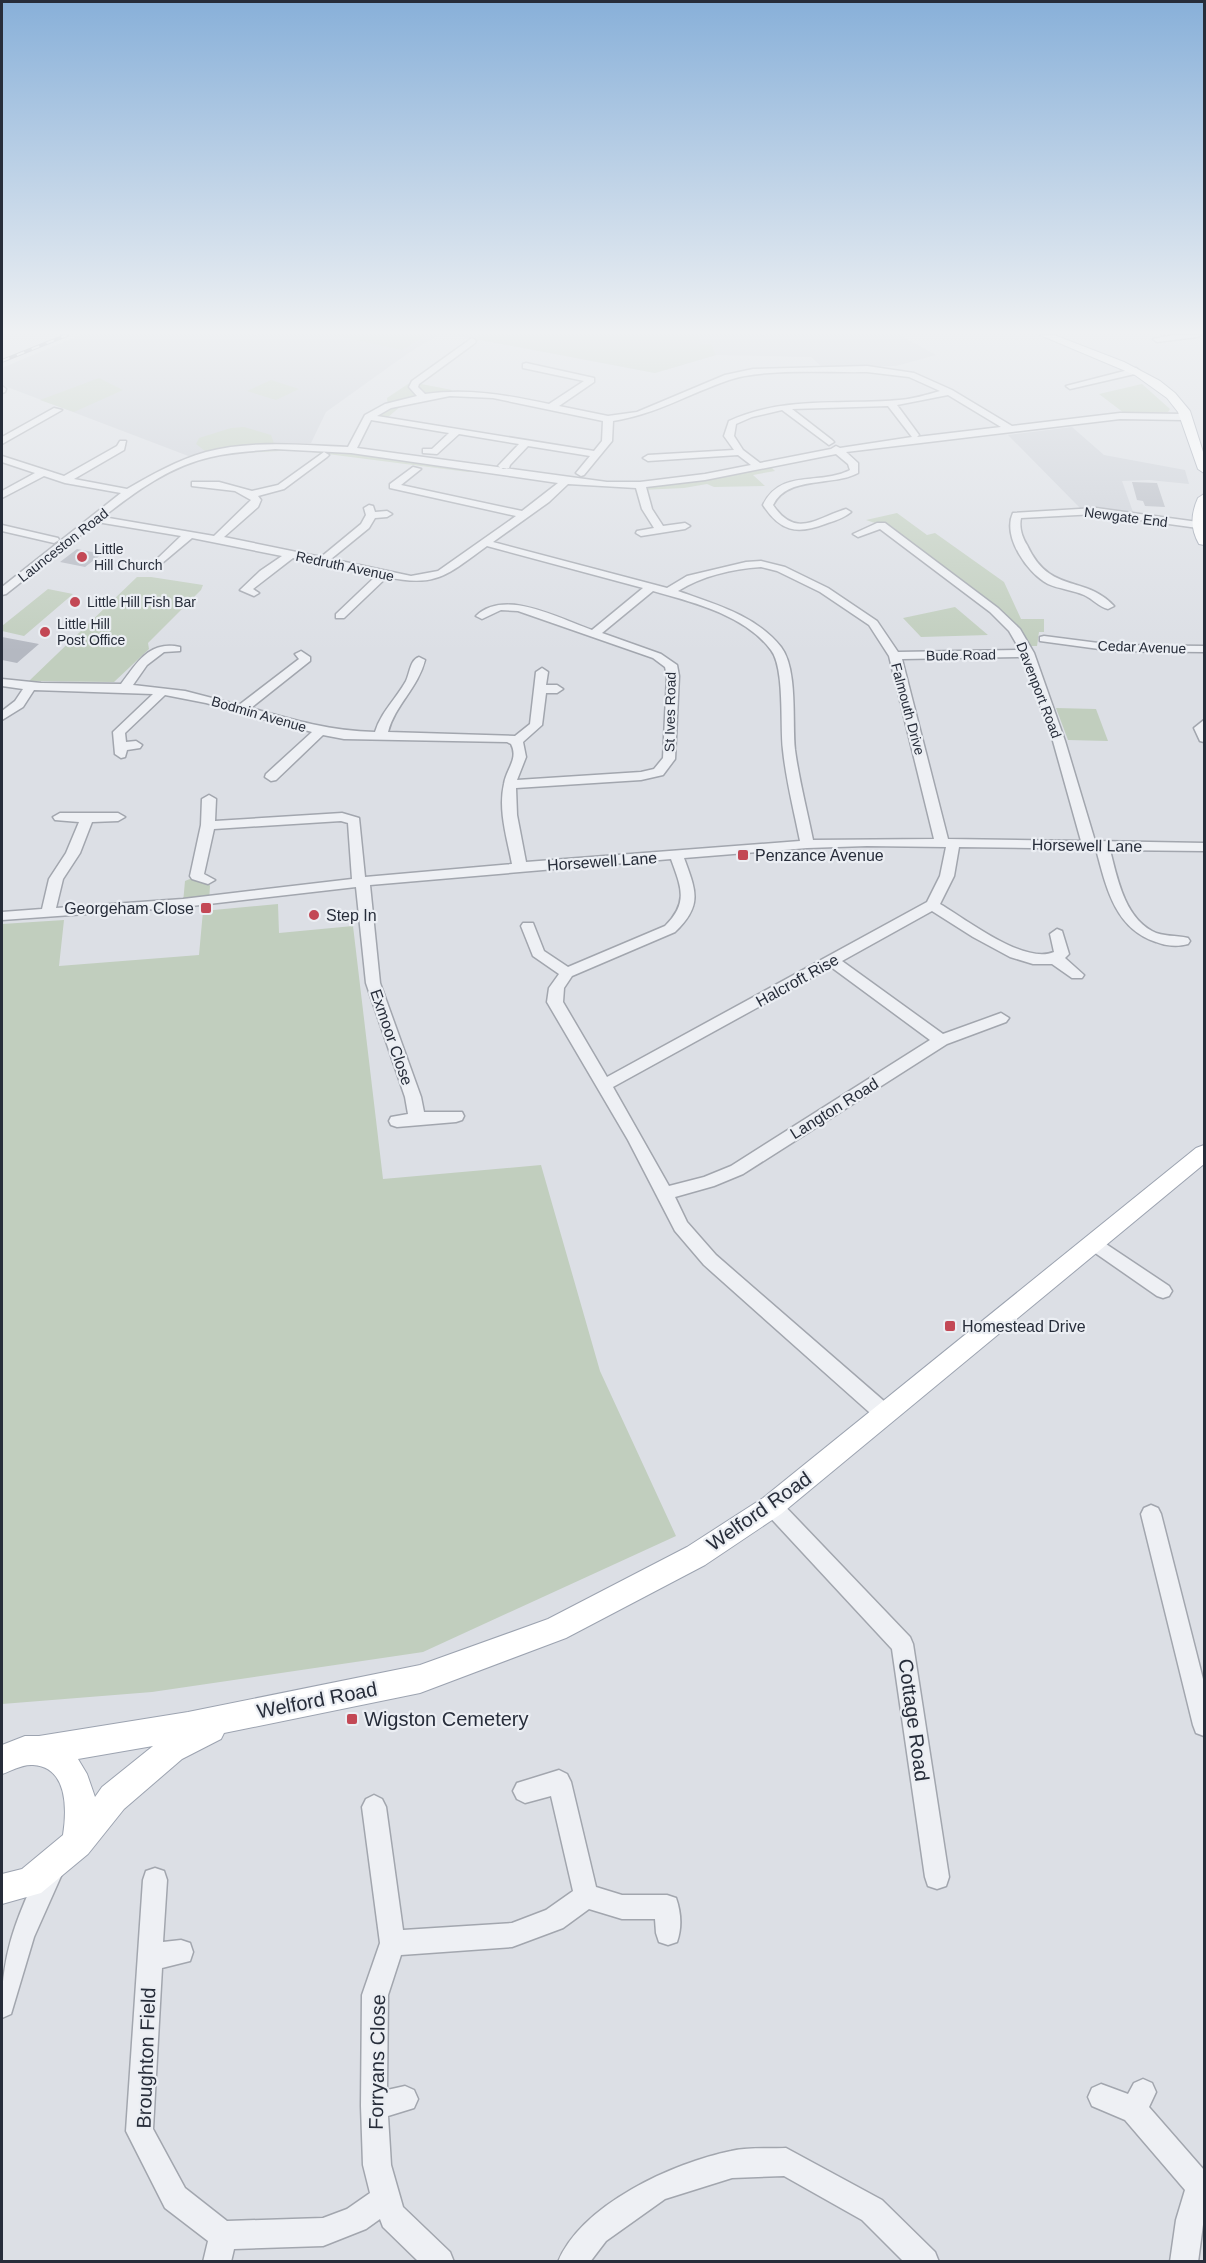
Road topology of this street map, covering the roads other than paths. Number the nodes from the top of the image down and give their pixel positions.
1 (356, 441) edge
2 (447, 441) edge
3 (516, 441) edge
4 (607, 441) edge
5 (732, 441) edge
6 (825, 441) edge
7 (893, 441) edge
8 (1195, 441) edge
9 (526, 442) junction
10 (832, 446) junction
11 (125, 447) dead end
12 (351, 450) junction
13 (426, 451) dead end
14 (740, 452) junction
15 (597, 454) junction
16 (315, 458) dead end
17 (648, 458) dead end
18 (2, 459) edge
19 (502, 465) dead end
20 (759, 466) junction
21 (416, 469) dead end
22 (1204, 469) edge
23 (581, 473) dead end
24 (41, 474) junction
25 (65, 480) junction
26 (566, 481) junction
27 (195, 483) dead end
28 (640, 485) junction
29 (129, 492) junction
30 (254, 494) junction
31 (2, 495) edge
32 (1204, 498) edge
33 (846, 512) dead end
34 (387, 514) dead end
35 (525, 515) junction
36 (95, 519) junction
37 (893, 522) dead end
38 (880, 525) junction
39 (1198, 525) junction
40 (685, 526) dead end
41 (2, 528) edge
42 (660, 530) junction
43 (641, 532) dead end
44 (190, 534) junction
45 (858, 534) dead end
46 (216, 538) junction
47 (54, 540) dead end
48 (1204, 541) edge
49 (486, 543) junction
50 (292, 554) junction
51 (161, 561) dead end
52 (324, 561) junction
53 (383, 575) junction
54 (651, 587) junction
55 (1101, 590) dead end
56 (2, 592) edge
57 (669, 592) junction
58 (254, 593) dead end
59 (1089, 593) junction
60 (1108, 606) dead end
61 (340, 616) dead end
62 (482, 616) dead end
63 (594, 634) junction
64 (1044, 639) dead end
65 (177, 649) dead end
66 (1204, 649) edge
67 (1028, 653) junction
68 (895, 657) junction
69 (307, 658) dead end
70 (419, 660) dead end
71 (542, 672) dead end
72 (2, 683) edge
73 (31, 686) junction
74 (124, 687) junction
75 (540, 689) junction
76 (557, 689) dead end
77 (163, 691) junction
78 (243, 708) junction
79 (2, 716) edge
80 (1204, 724) edge
81 (320, 731) junction
82 (381, 734) junction
83 (1204, 738) edge
84 (516, 741) junction
85 (136, 745) dead end
86 (271, 777) dead end
87 (510, 784) junction
88 (209, 799) dead end
89 (60, 817) dead end
90 (118, 817) dead end
91 (87, 818) junction
92 (208, 825) junction
93 (948, 843) junction
94 (807, 844) junction
95 (1095, 845) junction
96 (1204, 847) edge
97 (676, 855) junction
98 (520, 867) junction
99 (197, 879) dead end
100 (361, 883) junction
101 (932, 905) junction
102 (48, 913) junction
103 (2, 916) edge
104 (528, 926) dead end
105 (1058, 934) dead end
106 (1184, 941) dead end
107 (1056, 959) junction
108 (833, 961) junction
109 (567, 973) junction
110 (1077, 975) dead end
111 (1001, 1017) dead end
112 (941, 1040) junction
113 (602, 1085) junction
114 (456, 1116) dead end
115 (417, 1118) junction
116 (397, 1121) dead end
117 (1204, 1153) edge
118 (664, 1194) junction
119 (1094, 1243) junction
120 (1163, 1291) dead end
121 (885, 1414) junction
122 (772, 1506) junction
123 (1151, 1514) dead end
124 (233, 1718) junction
125 (1204, 1725) edge
126 (38, 1751) junction
127 (2, 1760) edge
128 (525, 1791) dead end
129 (374, 1807) dead end
130 (67, 1852) junction
131 (937, 1878) dead end
132 (155, 1880) dead end
133 (2, 1889) edge
134 (586, 1896) junction
135 (668, 1933) dead end
136 (392, 1943) junction
137 (180, 1952) dead end
138 (151, 1957) junction
139 (2, 2005) edge
140 (1101, 2097) dead end
141 (405, 2099) dead end
142 (374, 2106) junction
143 (1203, 2185) edge
144 (385, 2199) junction
145 (223, 2235) junction
146 (217, 2262) edge
147 (440, 2262) edge
148 (572, 2262) edge
149 (925, 2262) edge
150 (1184, 2262) edge

1 - 12 street
2 - 13 street
3 - 9 street
4 - 15 street
5 - 14 street
6 - 10 street
7 - 10 street, Launceston Road
8 - 22 main road
9 - 15 street
9 - 19 street
10 - 20 street, Launceston Road
10 - 33 street
11 - 25 street
12 - 26 street, Launceston Road
12 - 29 street, Launceston Road
14 - 17 street
14 - 20 street
15 - 23 street
16 - 30 street
18 - 24 street
20 - 28 street, Launceston Road
21 - 35 street
24 - 25 street
24 - 31 street
25 - 29 street
26 - 28 street, Launceston Road
26 - 35 street, Redruth Avenue
27 - 30 street
28 - 42 street
29 - 36 street, Launceston Road
30 - 46 street
32 - 39 main road
34 - 52 street
35 - 49 street, Redruth Avenue
36 - 44 street, Redruth Avenue
36 - 56 street, Launceston Road
37 - 38 street
38 - 45 street
38 - 67 street, Davenport Road
39 - 48 main road
39 - 59 street, Newgate End
40 - 42 street
41 - 47 street
42 - 43 street
44 - 46 street, Redruth Avenue
44 - 51 street
46 - 50 street, Redruth Avenue
49 - 53 street, Redruth Avenue
49 - 54 street
50 - 52 street, Redruth Avenue
50 - 58 street
52 - 53 street, Redruth Avenue
53 - 61 street
54 - 57 street
54 - 63 street
55 - 59 street
57 - 68 street, Falmouth Drive
57 - 94 street
59 - 60 street, Newgate End
62 - 63 street, St Ives Road
63 - 87 street, St Ives Road
64 - 66 street, Cedar Avenue
65 - 74 street
67 - 68 street, Bude Road
67 - 95 street, Davenport Road
68 - 93 street, Falmouth Drive
69 - 78 street
70 - 82 street
71 - 75 street
72 - 73 street, Bodmin Avenue
73 - 74 street, Bodmin Avenue
73 - 79 street
74 - 77 street, Bodmin Avenue
75 - 76 street
75 - 84 street
77 - 78 street, Bodmin Avenue
77 - 85 street
78 - 81 street, Bodmin Avenue
80 - 83 street
81 - 82 street, Bodmin Avenue
81 - 86 street
82 - 84 street, Bodmin Avenue
84 - 87 street
87 - 98 street
88 - 92 street
89 - 91 street
90 - 91 street
91 - 102 street
92 - 99 street
92 - 100 street
93 - 94 street, Horsewell Lane
93 - 95 street, Horsewell Lane
93 - 101 street
94 - 97 street, Horsewell Lane
95 - 96 street, Horsewell Lane
95 - 106 street, Davenport Road
97 - 98 street, Horsewell Lane
97 - 109 street
98 - 100 street, Horsewell Lane
100 - 102 street, Horsewell Lane
100 - 115 street, Exmoor Close
101 - 107 street
101 - 108 street, Halcroft Rise
102 - 103 street, Horsewell Lane
104 - 109 street
105 - 107 street
107 - 110 street
108 - 112 street
108 - 113 street, Halcroft Rise
109 - 113 street
111 - 112 street, Langton Road
112 - 118 street, Langton Road
113 - 118 street
114 - 115 street
115 - 116 street
117 - 119 main road, Welford Road
118 - 121 street
119 - 120 street
119 - 121 main road, Welford Road
121 - 122 main road, Welford Road
122 - 124 main road, Welford Road
122 - 131 street, Cottage Road
123 - 125 street
124 - 126 main road, Welford Road
124 - 130 main road, Welford Road
126 - 127 main road, Welford Road
126 - 130 main road
128 - 134 street
129 - 136 street, Forryans Close
130 - 133 main road, Welford Road
130 - 139 street
132 - 138 street, Broughton Field
134 - 135 street
134 - 136 street
136 - 142 street, Forryans Close
137 - 138 street
138 - 145 street, Broughton Field
140 - 143 street
141 - 142 street
142 - 144 street, Forryans Close
143 - 150 street
144 - 145 street
144 - 147 street, Forryans Close
145 - 146 street
148 - 149 street

